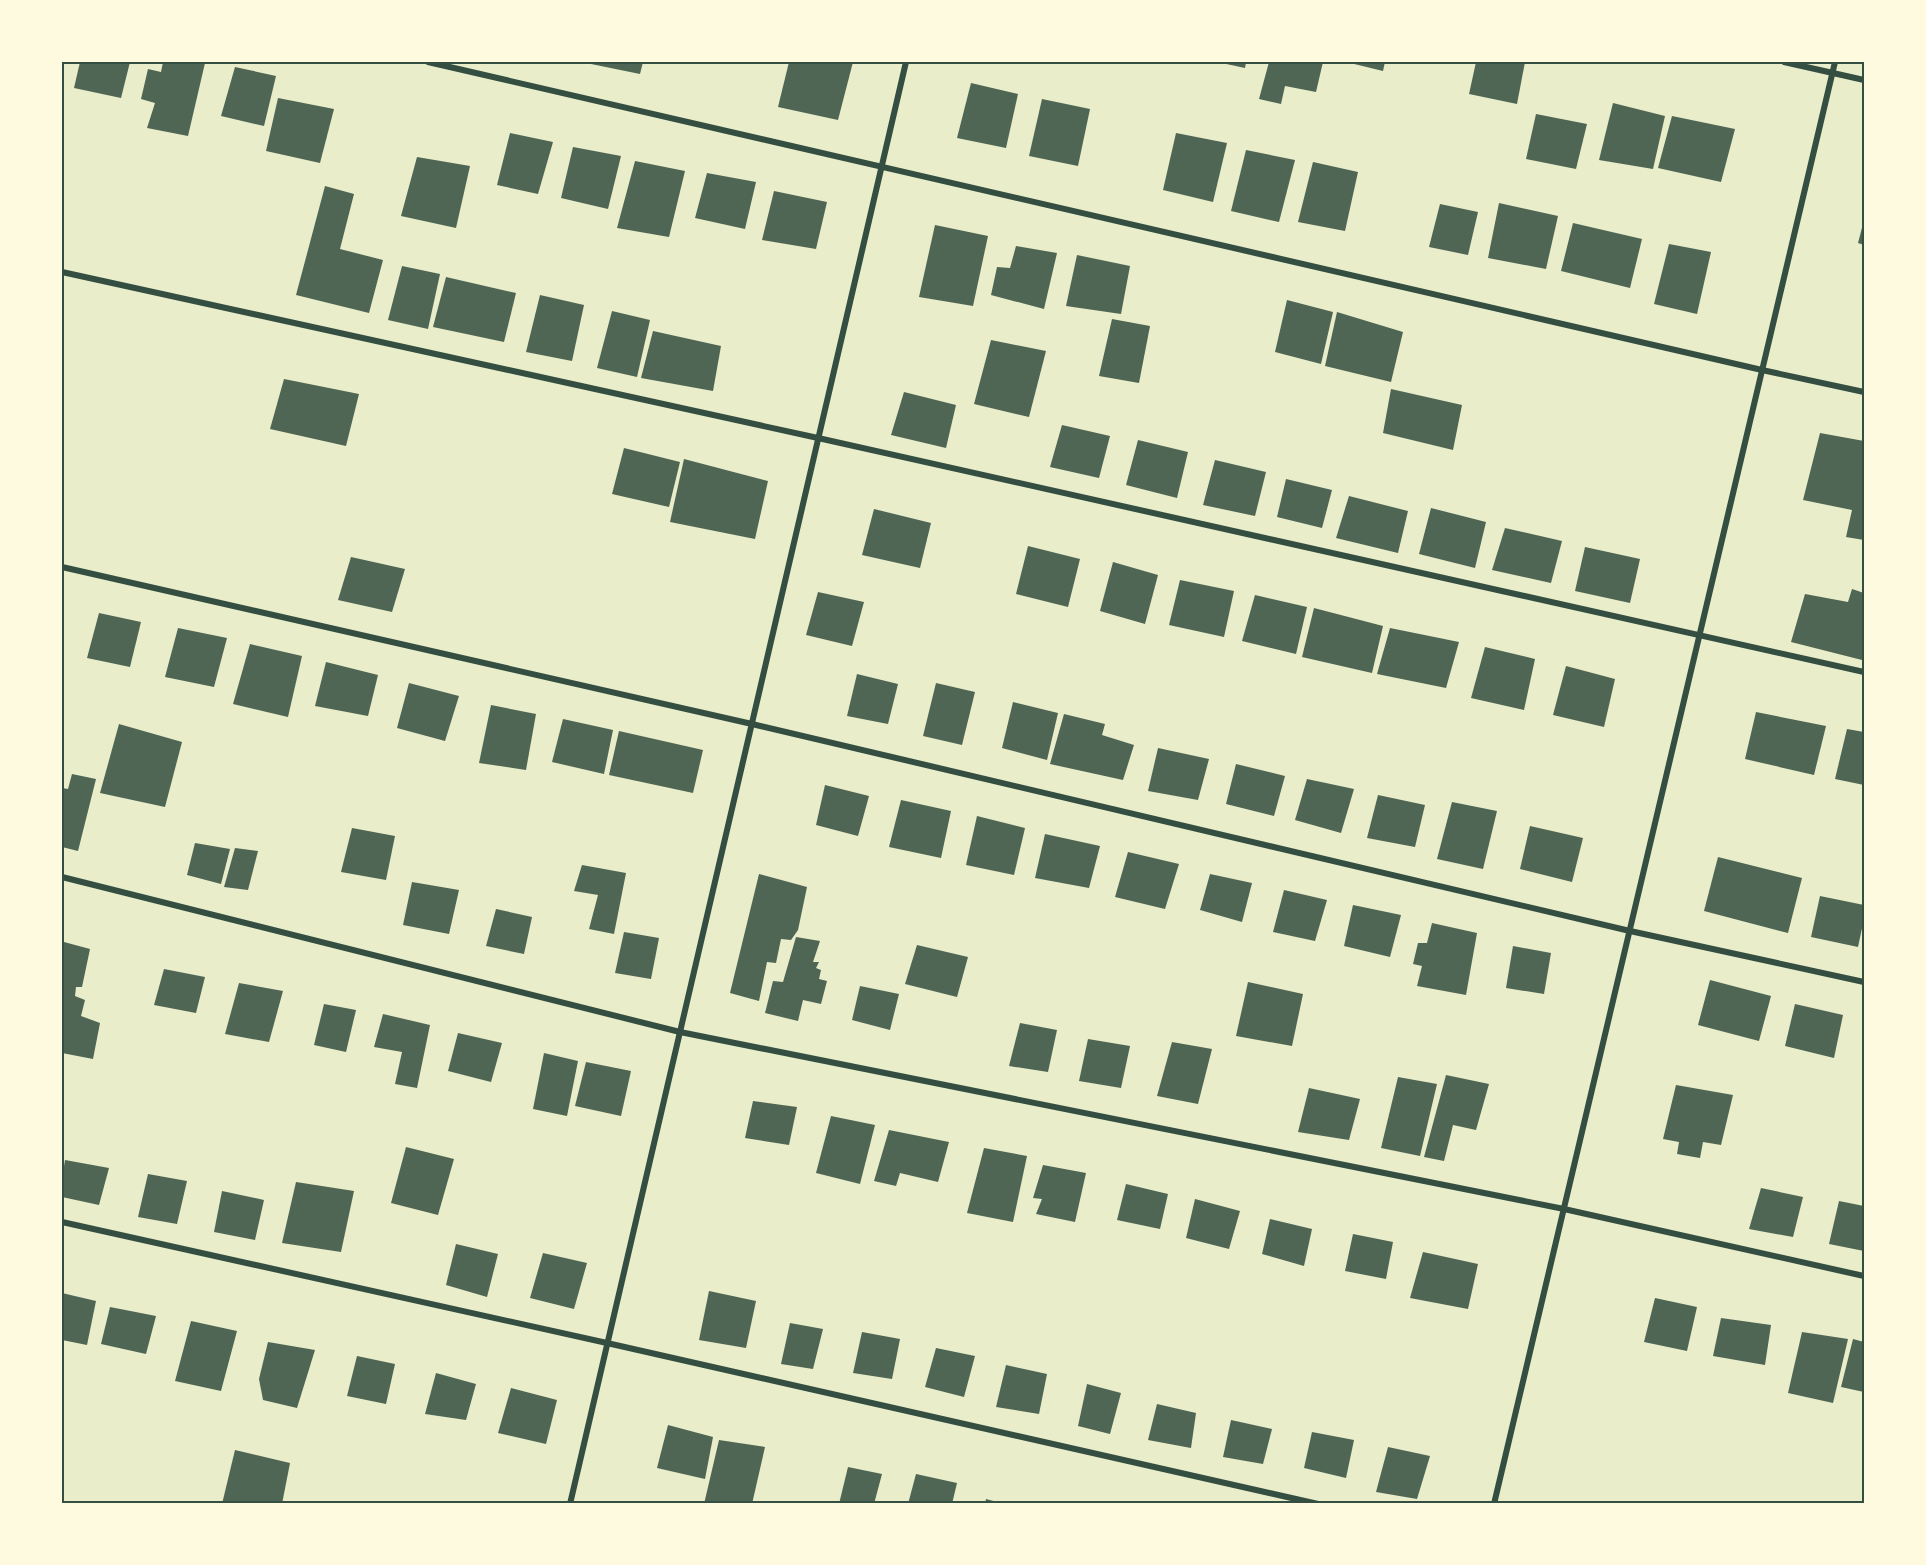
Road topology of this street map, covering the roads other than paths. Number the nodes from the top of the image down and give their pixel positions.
1 (428, 62) edge
2 (906, 62) edge
3 (1784, 62) edge
4 (1835, 62) edge
5 (1832, 73) junction
6 (1864, 80) edge
7 (882, 166) junction
8 (62, 272) edge
9 (1762, 370) junction
10 (1864, 392) edge
11 (818, 438) junction
12 (62, 567) edge
13 (1700, 634) junction
14 (1864, 672) edge
15 (752, 724) junction
16 (62, 877) edge
17 (1629, 931) junction
18 (1864, 982) edge
19 (680, 1032) junction
20 (1564, 1209) junction
21 (62, 1222) edge
22 (1864, 1275) edge
23 (608, 1342) junction
24 (570, 1503) edge
25 (1318, 1503) edge
26 (1494, 1503) edge

1 - 7 street
2 - 7 street
3 - 5 street
4 - 5 street
5 - 6 street
5 - 9 street
7 - 9 street
7 - 11 street
8 - 11 street
9 - 10 street
9 - 13 street
11 - 13 street
11 - 15 street
12 - 15 street
13 - 14 street
13 - 17 street
15 - 17 street
15 - 19 street
16 - 19 street
17 - 18 street
17 - 20 street
19 - 20 street
19 - 23 street
20 - 22 street
20 - 26 street
21 - 23 street
23 - 24 street
23 - 25 street

